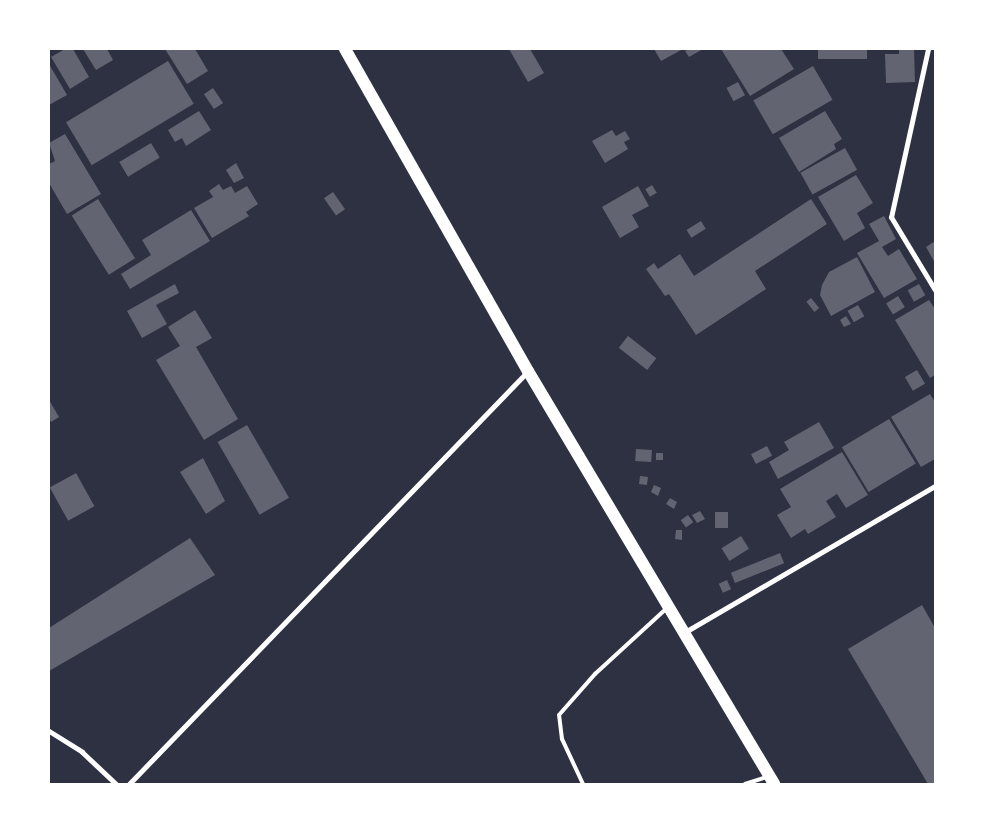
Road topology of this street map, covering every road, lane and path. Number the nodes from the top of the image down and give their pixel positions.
1 (345, 49) edge
2 (928, 49) edge
3 (935, 290) edge
4 (528, 371) junction
5 (935, 486) edge
6 (667, 608) junction
7 (682, 634) junction
8 (49, 730) edge
9 (771, 780) edge
10 (116, 784) edge
11 (128, 784) edge
12 (583, 784) edge
13 (745, 784) edge

1 - 4 main road
2 - 3 street
4 - 6 main road
4 - 11 street
5 - 7 street
6 - 7 main road
6 - 12 lane
7 - 9 main road
8 - 10 street
9 - 13 lane

